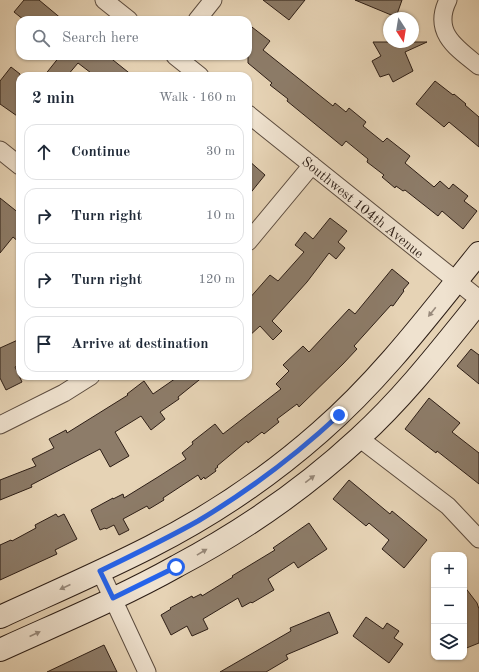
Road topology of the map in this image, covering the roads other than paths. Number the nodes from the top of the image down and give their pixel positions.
1 (104, 0) edge
2 (213, 0) edge
3 (448, 0) edge
4 (124, 16) edge
5 (200, 16) edge
6 (180, 60) edge
7 (479, 66) edge
8 (195, 72) edge
9 (252, 117) edge
10 (0, 150) edge
11 (16, 163) edge
12 (312, 165) junction
13 (252, 237) edge
14 (479, 253) edge
15 (456, 281) junction
16 (479, 299) edge
17 (479, 302) edge
18 (84, 380) edge
19 (0, 425) edge
20 (359, 438) junction
21 (479, 539) edge
22 (100, 571) junction
23 (113, 598) junction
24 (0, 617) edge
25 (0, 650) edge
26 (147, 672) edge

1 - 4 street
2 - 5 street
3 - 7 street
6 - 8 street
9 - 12 street, Southwest 104th Avenue
10 - 11 street
12 - 13 street
12 - 15 street, Southwest 104th Avenue
14 - 15 street
15 - 16 street, Southwest 104th Avenue
15 -> 22 street
17 - 20 street
18 - 19 street
20 - 21 street
23 -> 20 street
22 - 23 street
22 -> 24 street
25 -> 23 street
23 - 26 street

